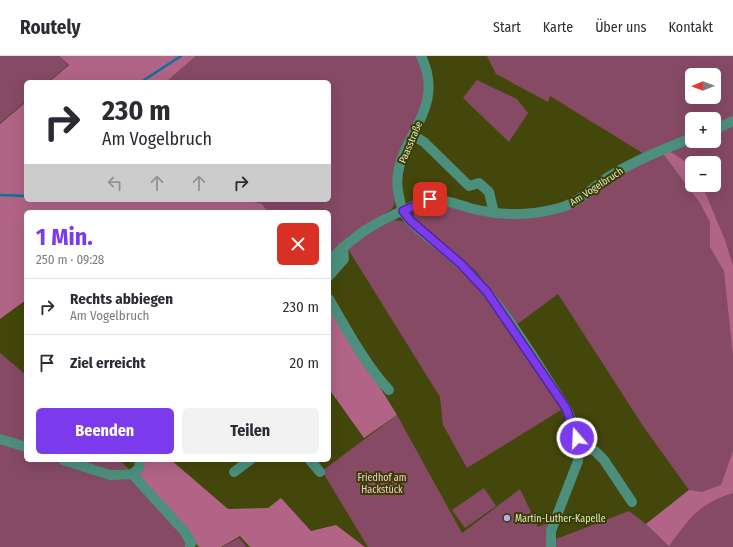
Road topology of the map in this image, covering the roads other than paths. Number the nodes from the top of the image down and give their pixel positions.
1 (421, 56) edge
2 (733, 121) edge
3 (721, 127) edge
4 (414, 136) junction
5 (685, 141) edge
6 (403, 211) junction
7 (494, 213) junction
8 (343, 247) junction
9 (331, 259) edge
10 (331, 274) edge
11 (331, 302) edge
12 (389, 390) dead end
13 (0, 439) edge
14 (24, 447) edge
15 (579, 447) junction
16 (69, 462) edge
17 (140, 462) edge
18 (247, 462) edge
19 (312, 462) edge
20 (234, 472) dead end
21 (320, 472) dead end
22 (132, 474) junction
23 (632, 502) dead end
24 (190, 547) edge
25 (551, 547) edge

1 - 4 street, Paasstraße
2 - 3 street
4 - 6 street, Paasstraße
4 - 7 street
5 - 7 street, Am Vogelbruch
6 - 7 street, Am Vogelbruch
6 - 8 street, Am Vogelbruch
6 - 15 street, Paasstraße
8 - 9 street, Am Vogelbruch
8 - 10 street
11 - 12 street
13 - 14 street
15 - 23 street
15 - 25 street, Paasstraße
16 - 22 street
17 - 22 street
18 - 20 street
19 - 21 street
22 - 24 street

